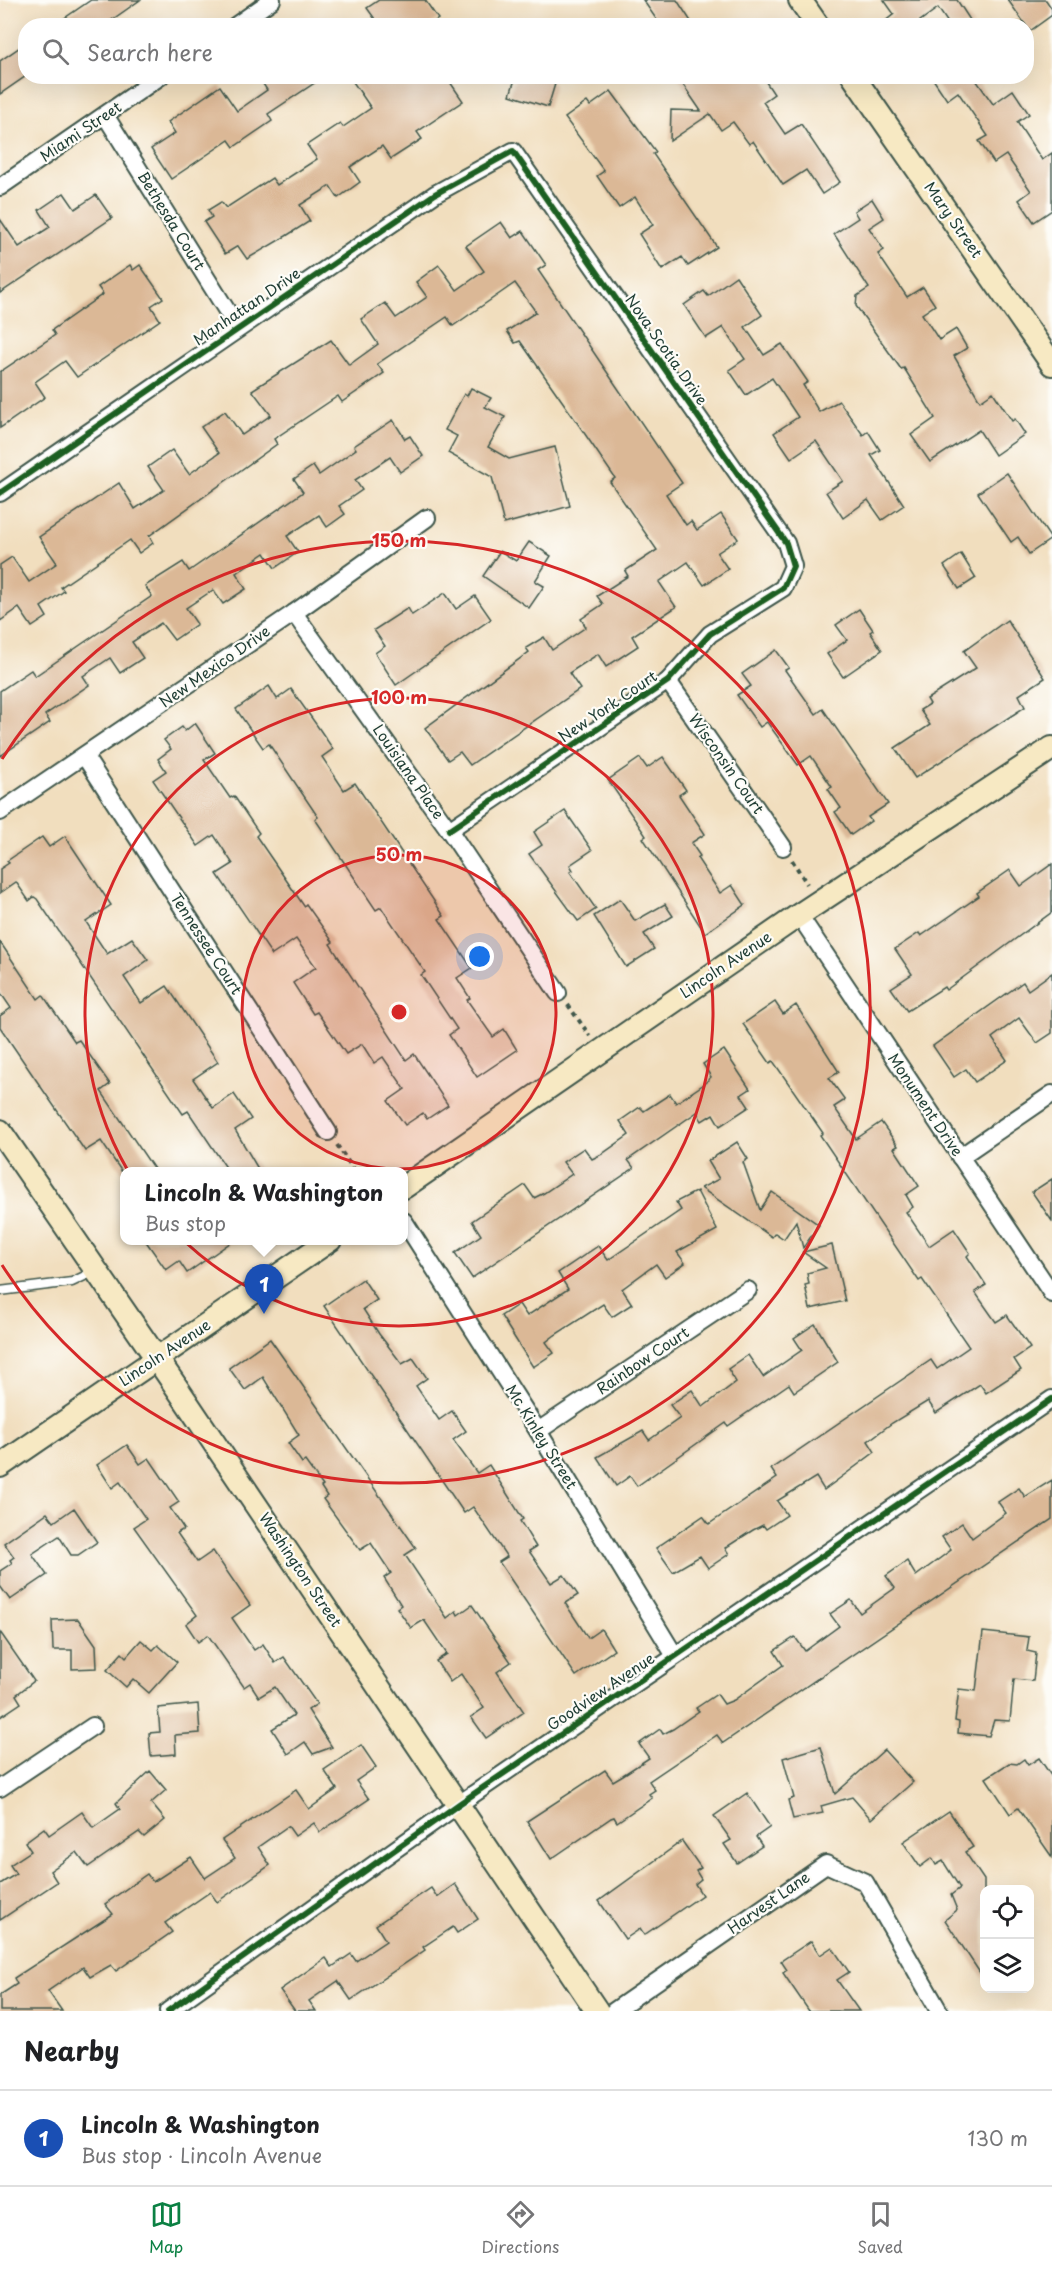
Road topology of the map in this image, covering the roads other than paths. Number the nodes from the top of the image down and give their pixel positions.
1 (272, 0) edge
2 (800, 0) edge
3 (246, 18) edge
4 (812, 18) edge
5 (150, 84) edge
6 (859, 84) edge
7 (105, 115) junction
8 (513, 151) joint
9 (0, 187) edge
10 (237, 327) junction
11 (1052, 364) edge
12 (0, 493) edge
13 (427, 518) dead end
14 (793, 566) joint
15 (294, 613) junction
16 (668, 681) junction
17 (1052, 748) edge
18 (85, 757) junction
19 (0, 812) edge
20 (449, 830) junction
21 (783, 847) road end
22 (799, 915) junction
23 (558, 993) road end
24 (1052, 1094) edge
25 (0, 1131) edge
26 (328, 1132) road end
27 (960, 1157) junction
28 (408, 1184) edge
29 (408, 1227) edge
30 (323, 1245) edge
31 (96, 1270) junction
32 (748, 1290) dead end
33 (0, 1291) edge
34 (1052, 1294) edge
35 (157, 1359) junction
36 (1052, 1399) edge
37 (538, 1431) junction
38 (0, 1466) edge
39 (675, 1656) junction
40 (93, 1726) dead end
41 (0, 1788) edge
42 (459, 1804) junction
43 (168, 2011) edge
44 (597, 2011) edge
45 (614, 2011) edge
46 (939, 2011) edge

1 - 3 street
2 - 4 street
5 - 7 street, Miami Street
6 - 11 street, Mary Street
7 - 9 street, Miami Street
7 - 10 street, Bethesda Court
8 - 10 street, Manhattan Drive
8 - 14 street, Nova Scotia Drive
10 - 12 street, Manhattan Drive
13 - 15 street, New Mexico Drive
14 - 16 street, New York Court
15 - 18 street, New Mexico Drive
15 - 20 street, Louisiana Place
16 - 20 street, New York Court
16 - 21 street, Wisconsin Court
17 - 22 street, Lincoln Avenue
18 - 19 street, New Mexico Drive
18 - 26 street, Tennessee Court
20 - 23 street, Louisiana Place
22 - 27 street, Monument Drive
22 - 28 street, Lincoln Avenue
24 - 27 street
25 - 31 street, Washington Street
27 - 34 street, Monument Drive
29 - 37 street, Mc Kinley Street
30 - 35 street, Lincoln Avenue
31 - 33 lane
31 - 35 street, Washington Street
32 - 37 street, Rainbow Court
35 - 38 street, Lincoln Avenue
35 - 42 street, Washington Street
36 - 39 street, Goodview Avenue
37 - 39 street, Mc Kinley Street
39 - 42 street, Goodview Avenue
40 - 41 street
42 - 43 street, Goodview Avenue
42 - 44 street, Washington Street
45 - 46 street, Harvest Lane

